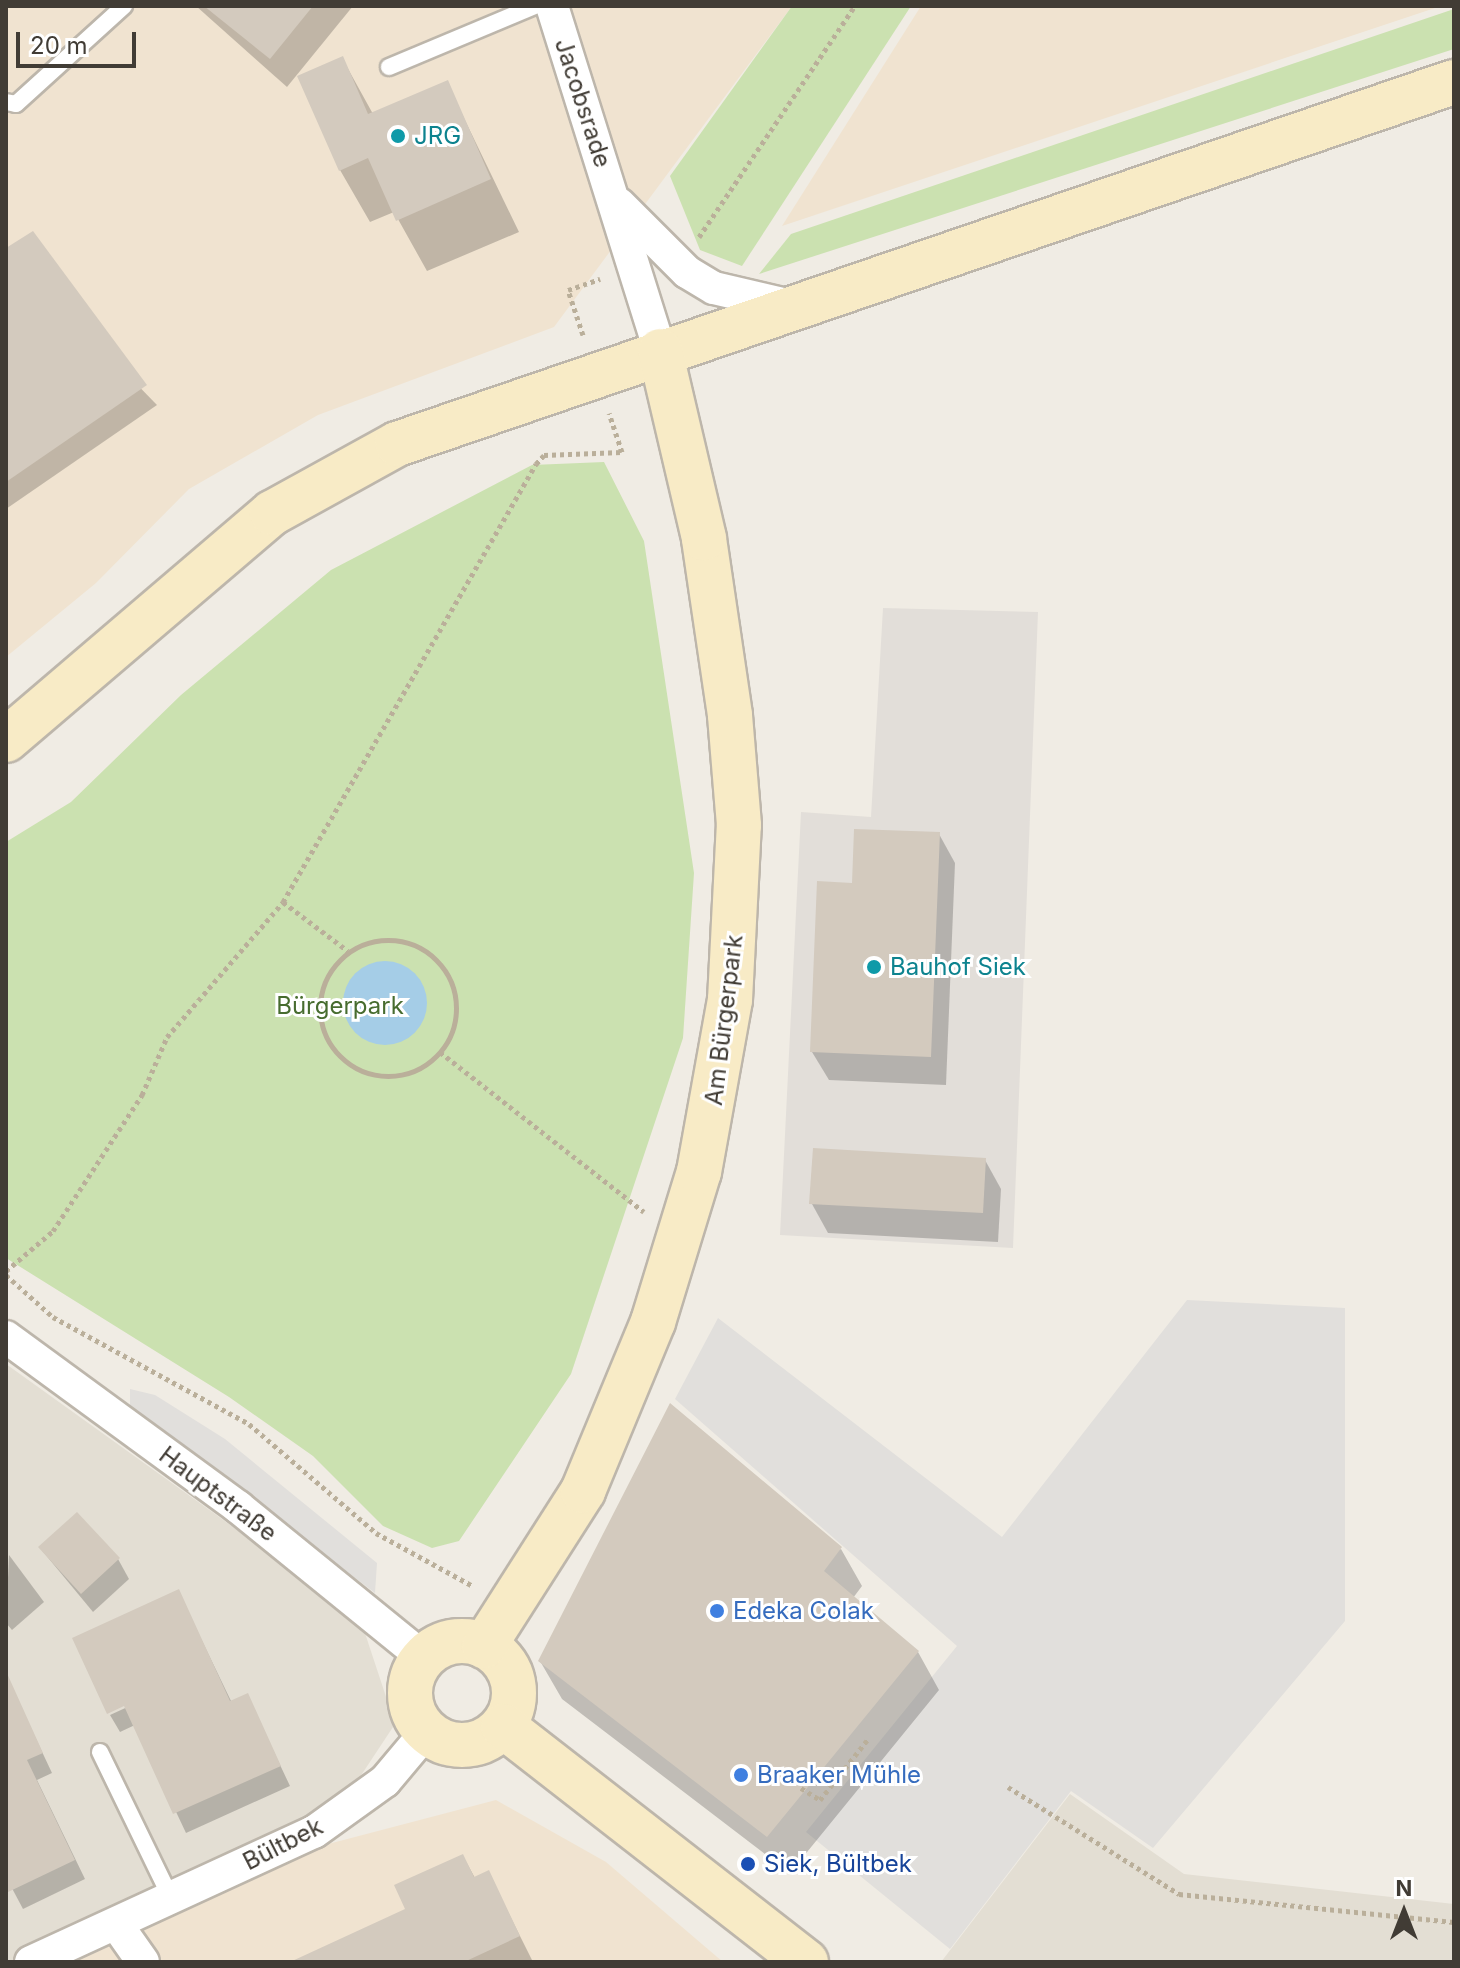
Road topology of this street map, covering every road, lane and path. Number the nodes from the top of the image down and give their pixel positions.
1 (124, 6) edge
2 (535, 6) edge
3 (552, 6) edge
4 (855, 6) edge
5 (389, 67) dead end
6 (1454, 82) edge
7 (6, 102) edge
8 (614, 199) junction
9 (669, 256) junction
10 (635, 267) junction
11 (568, 290) dead end
12 (791, 306) junction
13 (660, 351) junction
14 (544, 455) dead end
15 (6, 740) edge
16 (283, 902) junction
17 (348, 951) junction
18 (440, 1052) junction
19 (680, 1240) junction
20 (6, 1273) edge
21 (6, 1337) edge
22 (510, 1611) junction
23 (484, 1646) junction
24 (424, 1658) junction
25 (503, 1726) junction
26 (427, 1731) junction
27 (868, 1739) dead end
28 (100, 1752) dead end
29 (1008, 1787) dead end
30 (801, 1788) dead end
31 (171, 1898) junction
32 (1454, 1922) edge
33 (117, 1925) junction
34 (31, 1962) edge
35 (143, 1962) edge
36 (806, 1962) edge

1 - 7 lane
2 - 5 lane
3 - 8 street, Jacobsrade
4 - 9 path
6 - 12 street
8 - 9 street, Jacobsrade
8 - 10 street, Jacobsrade
9 - 12 street, Jacobsrade
10 - 11 path
10 - 13 street, Jacobsrade
12 - 13 street
13 - 15 street
13 - 19 street, Am Bürgerpark
14 - 16 path
16 - 17 path
16 - 20 path
17 - 18 path
17 - 18 path
18 - 19 path
19 - 22 street, Am Bürgerpark
20 - 22 path
21 - 24 street, Hauptstraße
22 - 23 street, Am Bürgerpark
23 - 24 street
23 - 25 street
24 - 26 street
25 - 26 street
25 - 36 street
26 - 31 street, Bültbek
27 - 30 path
28 - 31 lane
29 - 32 path
31 - 33 street, Bültbek
33 - 34 street, Bültbek
33 - 35 street

